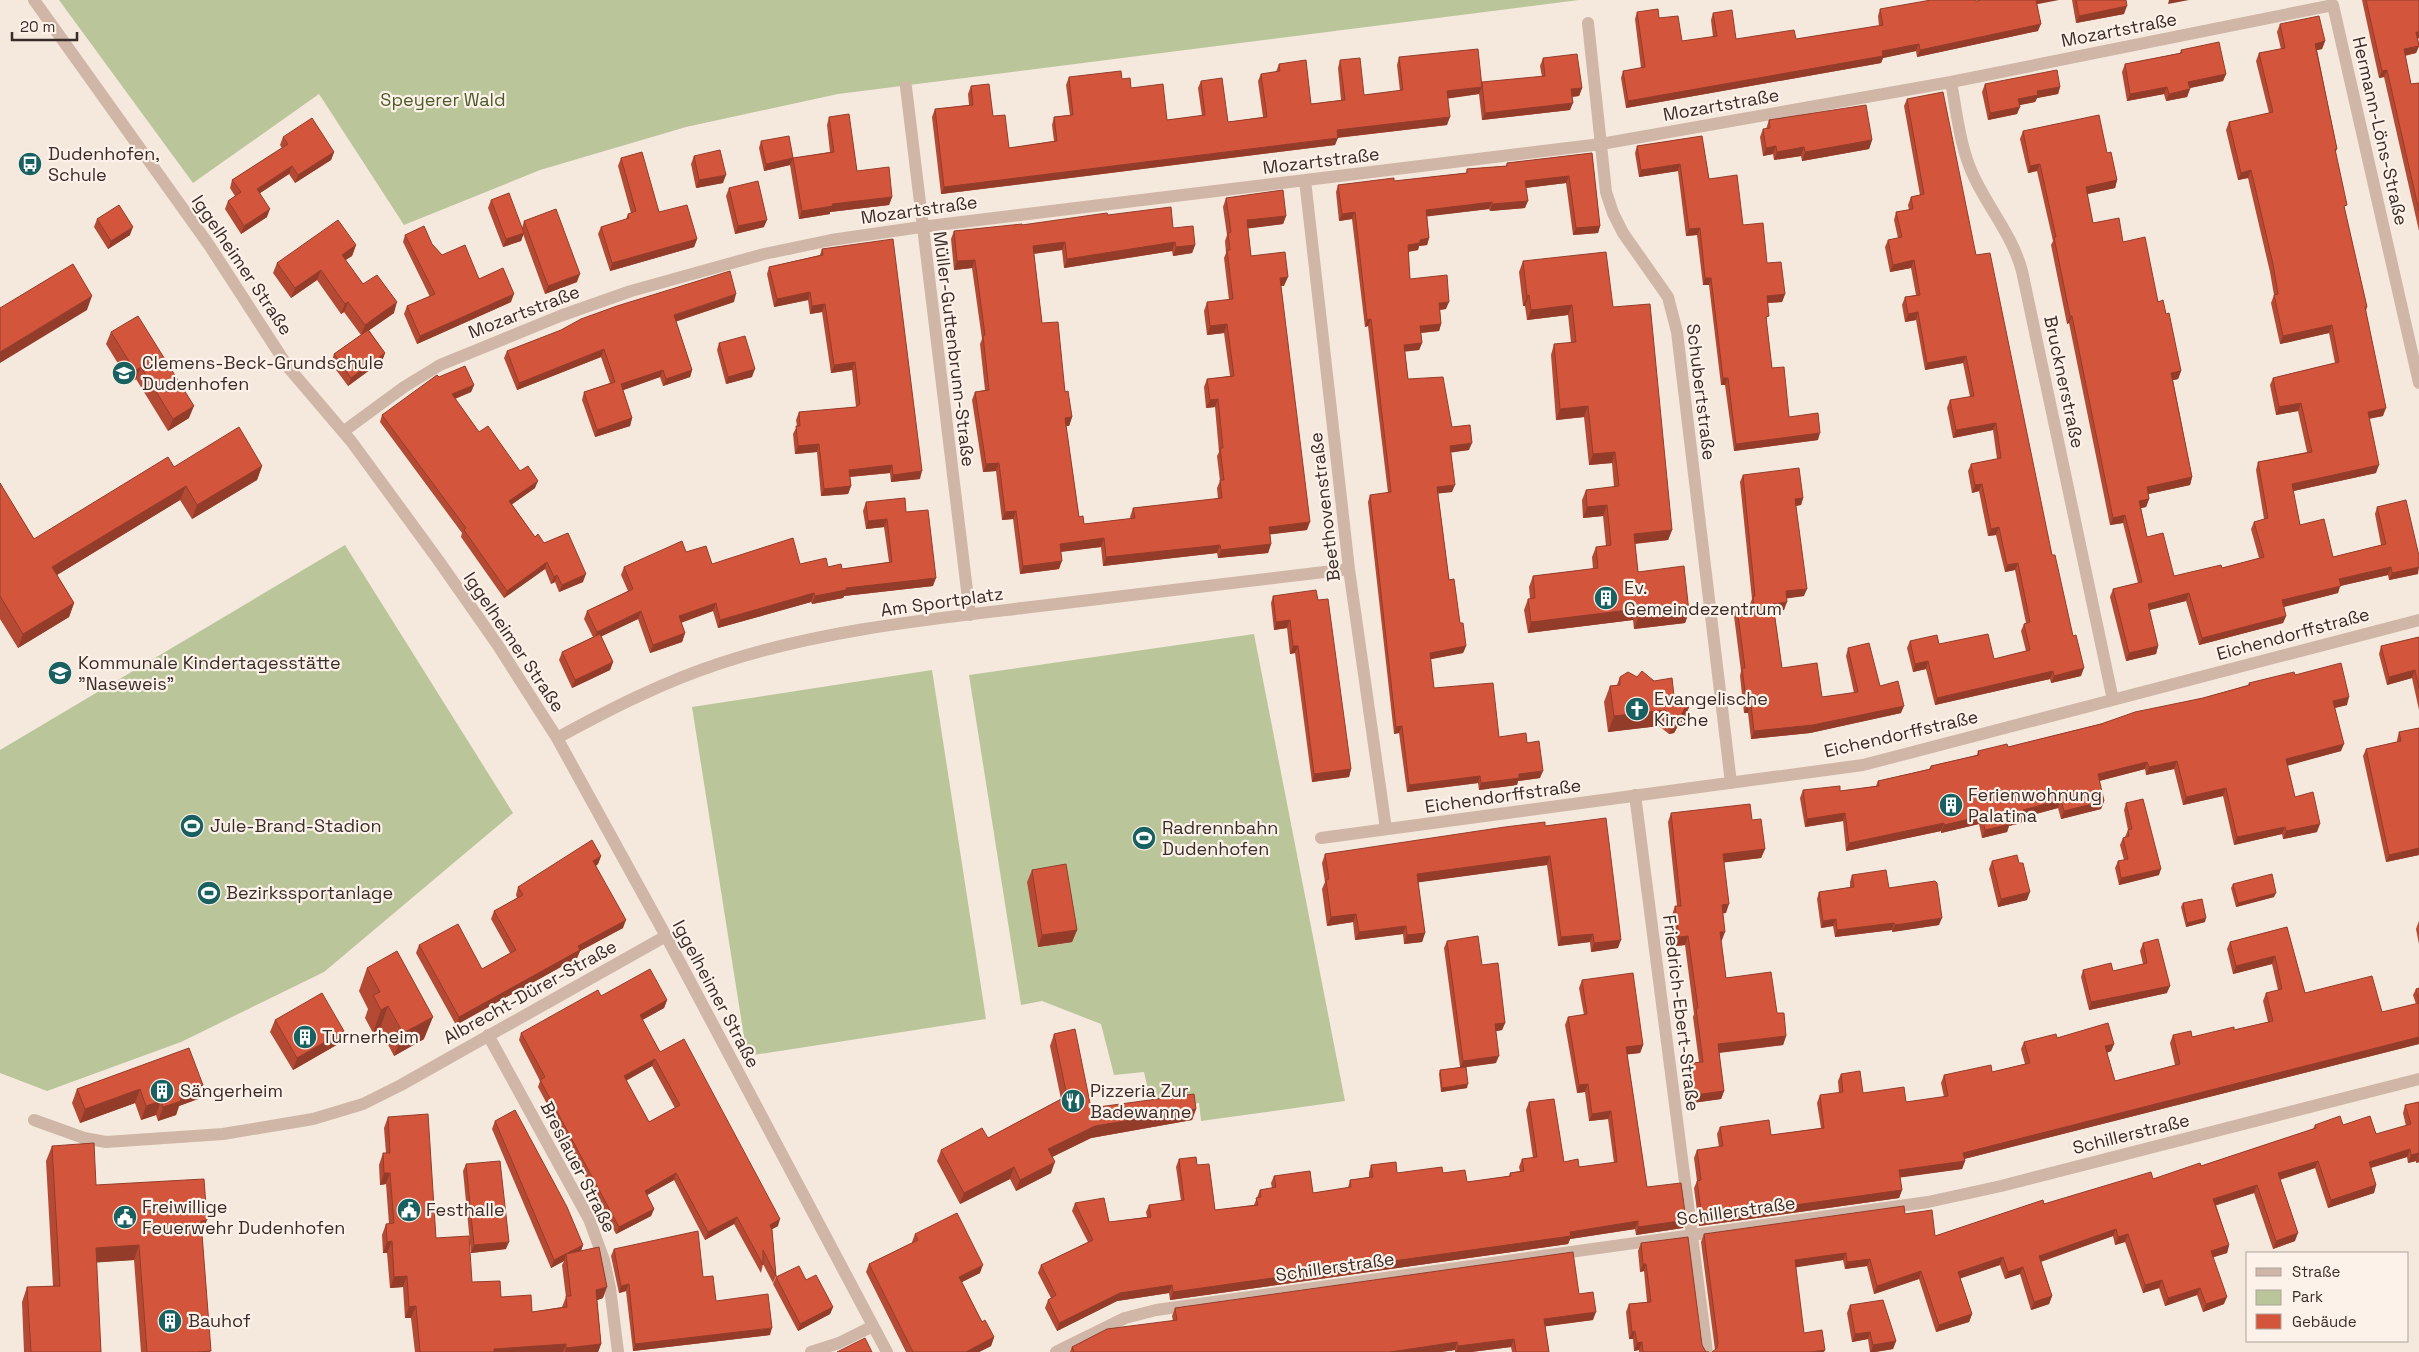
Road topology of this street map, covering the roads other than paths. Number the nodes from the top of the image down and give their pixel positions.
1 (34, 0) edge
2 (2333, 5) joint
3 (1588, 23) dead end
4 (1951, 82) junction
5 (906, 87) dead end
6 (1601, 144) junction
7 (1305, 180) junction
8 (922, 226) junction
9 (2419, 382) edge
10 (344, 432) junction
11 (1349, 569) junction
12 (970, 615) junction
13 (2419, 620) edge
14 (2113, 700) junction
15 (557, 738) junction
16 (1731, 783) junction
17 (1636, 795) junction
18 (1386, 829) junction
19 (1321, 838) dead end
20 (666, 936) junction
21 (488, 1036) junction
22 (2419, 1079) edge
23 (34, 1120) dead end
24 (1692, 1235) junction
25 (873, 1326) junction
26 (618, 1352) edge
27 (811, 1352) edge
28 (887, 1352) edge
29 (1056, 1352) edge
30 (1707, 1352) edge

1 - 10 street, Iggelheimer Straße
2 - 4 street, Mozartstraße
2 - 9 street, Hermann-Löns-Straße
3 - 6 street, Schubertstraße
4 - 6 street, Mozartstraße
4 - 14 street, Brucknerstraße
5 - 8 street, Müller-Guttenbrunn-Straße
6 - 7 street, Mozartstraße
6 - 16 street, Schubertstraße
7 - 8 street, Mozartstraße
7 - 11 street, Beethovenstraße
8 - 10 street, Mozartstraße
8 - 12 street, Müller-Guttenbrunn-Straße
10 - 15 street, Iggelheimer Straße
11 - 12 street, Am Sportplatz
11 - 18 street, Beethovenstraße
12 - 15 street, Am Sportplatz
13 - 14 street, Eichendorffstraße
14 - 16 street, Eichendorffstraße
15 - 20 street, Iggelheimer Straße
16 - 17 street, Eichendorffstraße
17 - 18 street, Eichendorffstraße
17 - 24 street, Friedrich-Ebert-Straße
18 - 19 street, Eichendorffstraße
20 - 21 street, Albrecht-Dürer-Straße
20 - 25 street, Iggelheimer Straße
21 - 23 street, Albrecht-Dürer-Straße
21 - 26 street, Breslauer Straße
22 - 24 street, Schillerstraße
24 - 29 street, Schillerstraße
24 - 30 street, Friedrich-Ebert-Straße
25 - 27 street
25 - 28 street, Iggelheimer Straße

